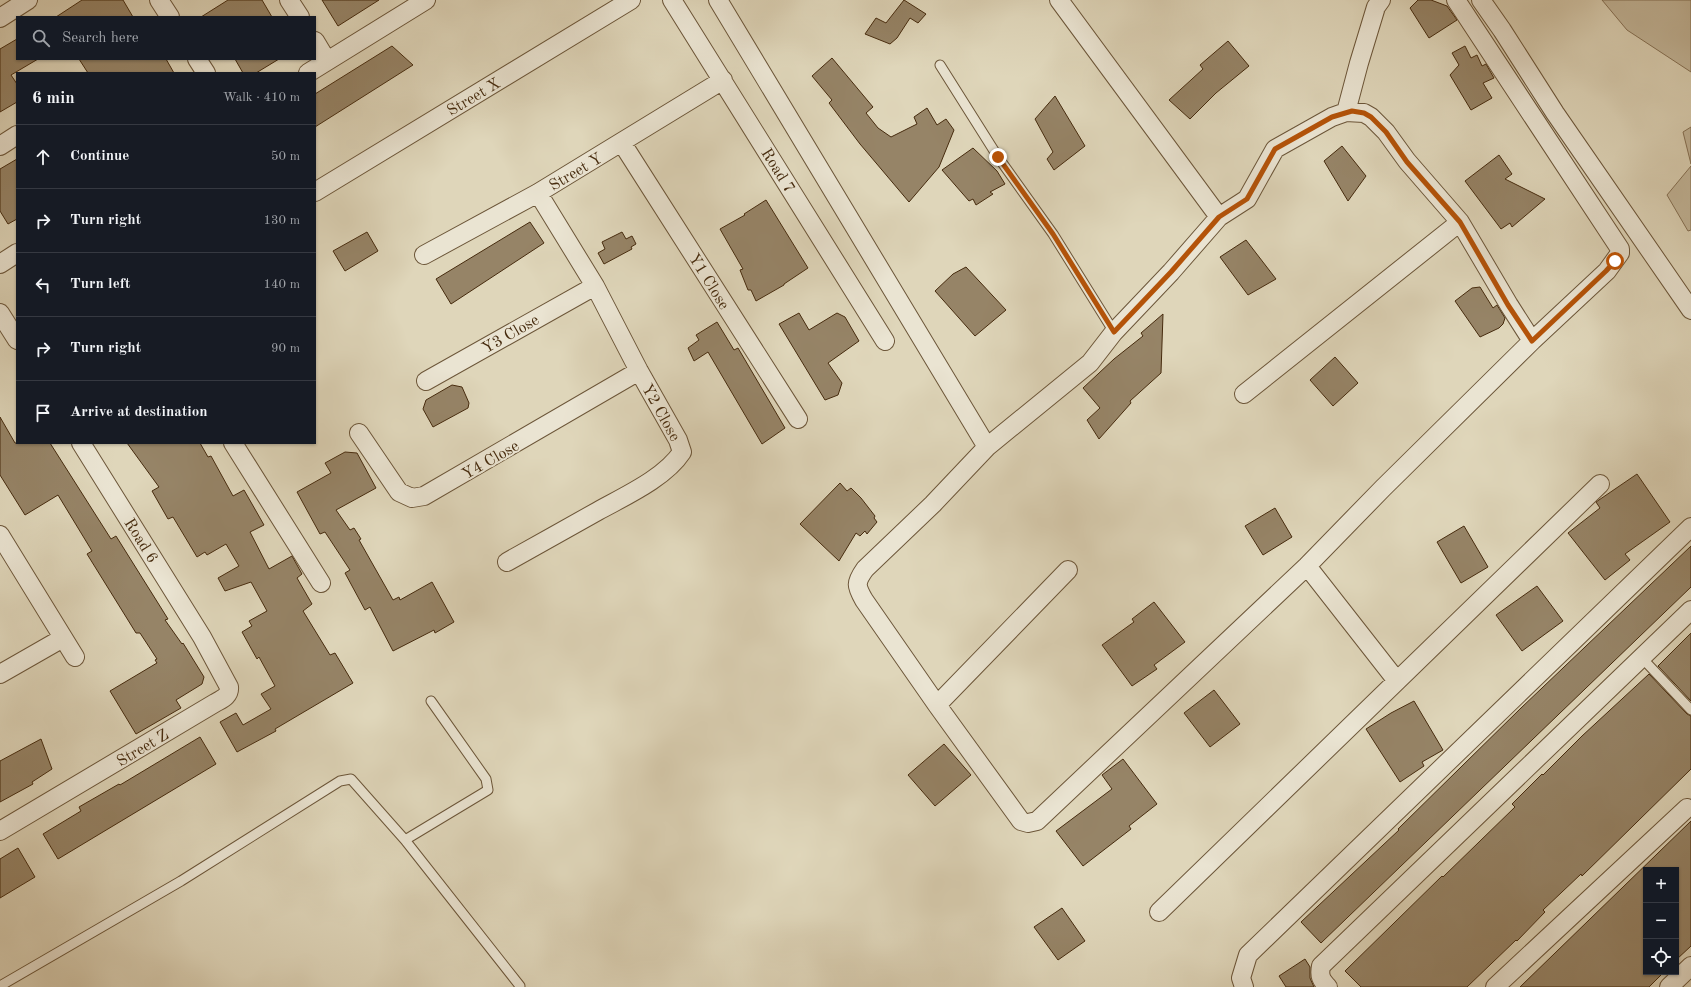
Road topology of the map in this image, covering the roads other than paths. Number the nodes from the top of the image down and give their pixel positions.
1 (28, 0) edge
2 (159, 0) edge
3 (289, 0) edge
4 (631, 0) edge
5 (672, 0) edge
6 (718, 0) edge
7 (1059, 0) edge
8 (1381, 0) edge
9 (1456, 0) edge
10 (1481, 0) edge
11 (421, 1) edge
12 (169, 16) edge
13 (299, 16) edge
14 (0, 18) edge
15 (316, 43) edge
16 (198, 60) edge
17 (327, 61) junction
18 (940, 65) dead end
19 (205, 72) edge
20 (310, 72) edge
21 (723, 80) junction
22 (1346, 112) junction
23 (16, 136) edge
24 (622, 143) junction
25 (0, 146) edge
26 (316, 191) edge
27 (538, 193) junction
28 (1219, 217) junction
29 (1460, 222) junction
30 (16, 254) edge
31 (424, 256) dead end
32 (0, 264) edge
33 (595, 286) junction
34 (1691, 310) edge
35 (0, 312) edge
36 (1114, 332) junction
37 (16, 338) edge
38 (885, 341) dead end
39 (1532, 341) junction
40 (639, 371) junction
41 (426, 381) dead end
42 (1244, 394) dead end
43 (798, 419) dead end
44 (359, 433) dead end
45 (82, 444) edge
46 (234, 444) edge
47 (987, 447) junction
48 (1600, 484) dead end
49 (1691, 527) edge
50 (0, 535) edge
51 (507, 562) dead end
52 (1308, 566) junction
53 (1068, 570) dead end
54 (321, 583) dead end
55 (1691, 610) edge
56 (202, 637) joint
57 (63, 638) junction
58 (75, 657) dead end
59 (1642, 658) junction
60 (0, 674) edge
61 (1396, 681) junction
62 (431, 701) dead end
63 (936, 705) junction
64 (1691, 710) edge
65 (1690, 808) edge
66 (0, 831) edge
67 (405, 840) junction
68 (1159, 912) dead end
69 (1691, 966) edge
70 (0, 986) edge
71 (520, 986) edge
72 (1244, 987) edge
73 (1328, 987) edge
74 (1495, 987) edge
75 (1669, 987) edge

1 - 14 street
2 - 12 street
3 - 13 street
4 - 26 street, Street X
5 - 21 street, Road 7
6 - 47 street
7 - 28 street
8 - 22 street
9 - 39 street
10 - 34 street
11 - 17 street
15 - 17 street
16 - 19 street
17 - 20 street
18 - 36 lane
21 - 24 street, Street Y
21 - 38 street, Road 7
22 - 28 street
22 - 29 street
23 - 25 street
24 - 27 street, Street Y
24 - 43 street, Y1 Close
27 - 31 street, Street Y
27 - 33 street, Y2 Close
28 - 36 street
29 - 39 street
29 - 42 street
30 - 32 street
33 - 40 street, Y2 Close
33 - 41 street, Y3 Close
35 - 37 street
36 - 47 street
39 - 52 street
40 - 44 street, Y4 Close
40 - 51 street, Y2 Close
45 - 56 street, Road 6
46 - 54 street
47 - 63 street
48 - 61 street
49 - 72 street
50 - 57 street
52 - 61 street
52 - 63 street
53 - 63 street
55 - 59 street
56 - 66 street, Street Z
57 - 58 street
57 - 60 street
59 - 64 lane
59 - 73 street
61 - 68 street
62 - 67 lane
65 - 74 street
67 - 70 lane
67 - 71 lane
69 - 75 street

